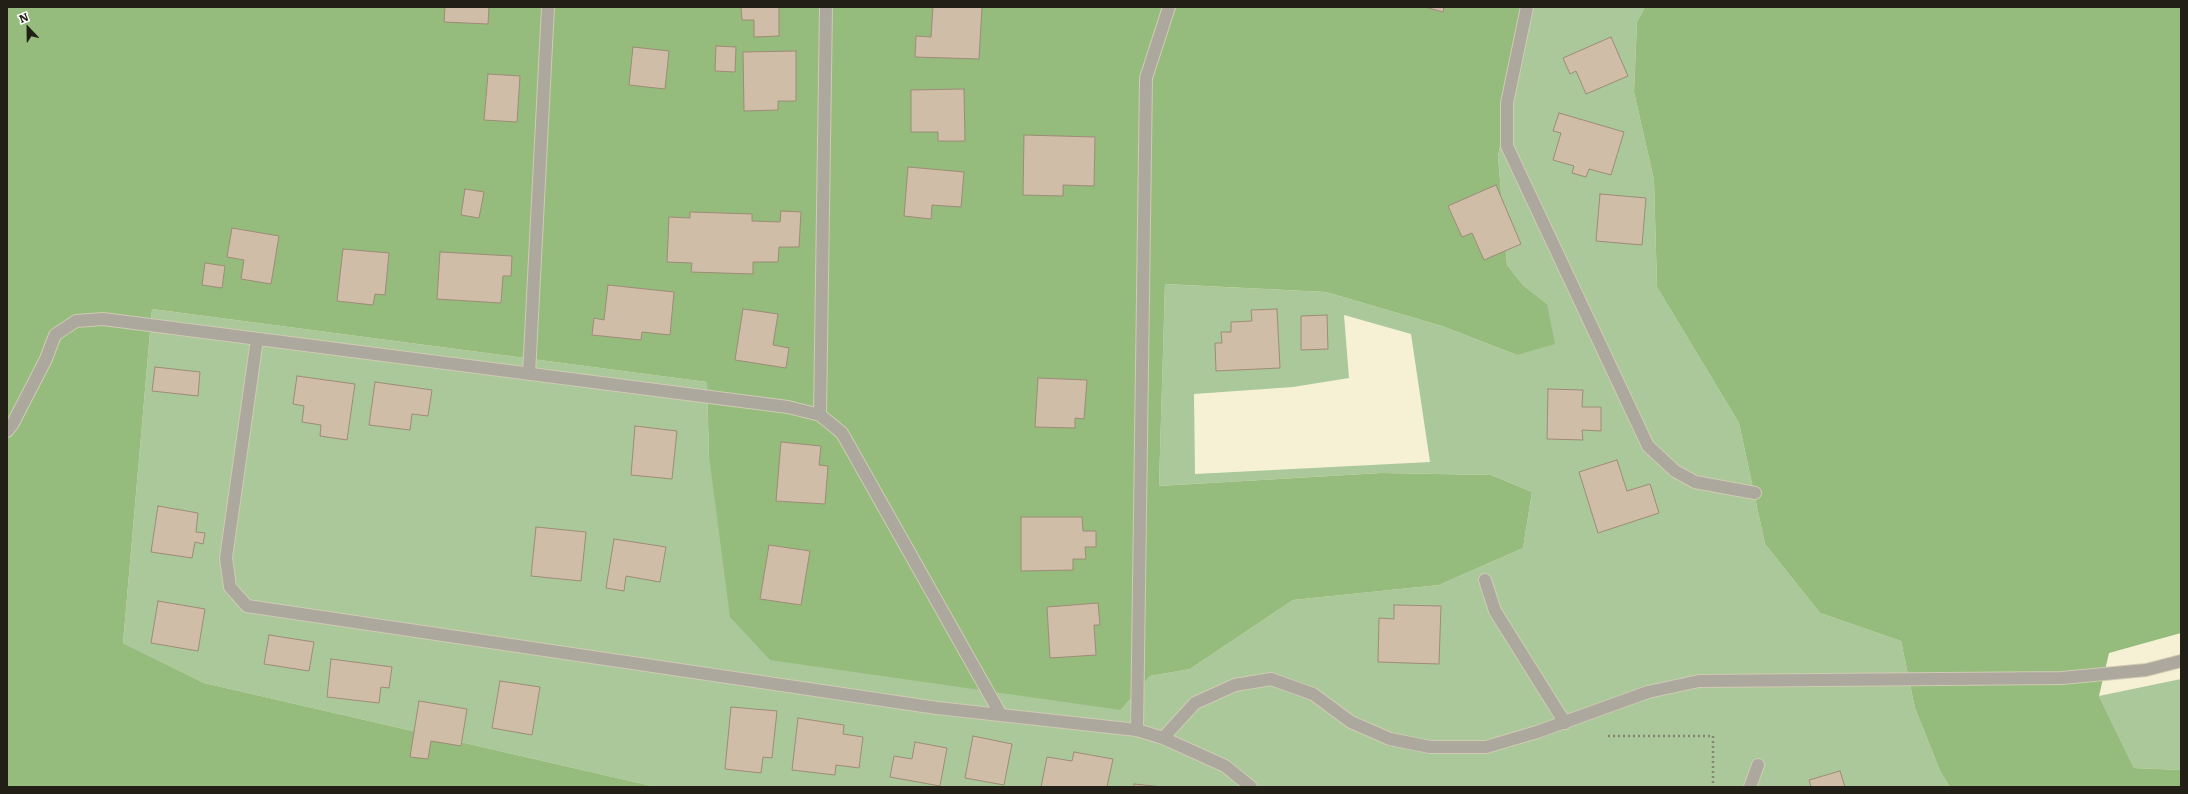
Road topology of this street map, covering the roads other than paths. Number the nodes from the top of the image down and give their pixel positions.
1 (548, 7) edge
2 (826, 7) edge
3 (1169, 7) edge
4 (1527, 7) edge
5 (258, 339) junction
6 (529, 374) junction
7 (820, 415) junction
8 (7, 431) edge
9 (1755, 493) dead end
10 (1485, 580) dead end
11 (2181, 661) edge
12 (1001, 715) junction
13 (1565, 722) junction
14 (1137, 730) junction
15 (1163, 738) junction
16 (1758, 765) dead end
17 (1251, 787) edge
18 (1750, 787) edge

1 - 6 street
2 - 7 street
3 - 14 street
4 - 9 street
5 - 6 street
5 - 8 street
5 - 12 street
6 - 7 street
7 - 12 street
10 - 13 street
11 - 13 street
12 - 14 street
13 - 15 street
14 - 15 street
15 - 17 street
16 - 18 street

